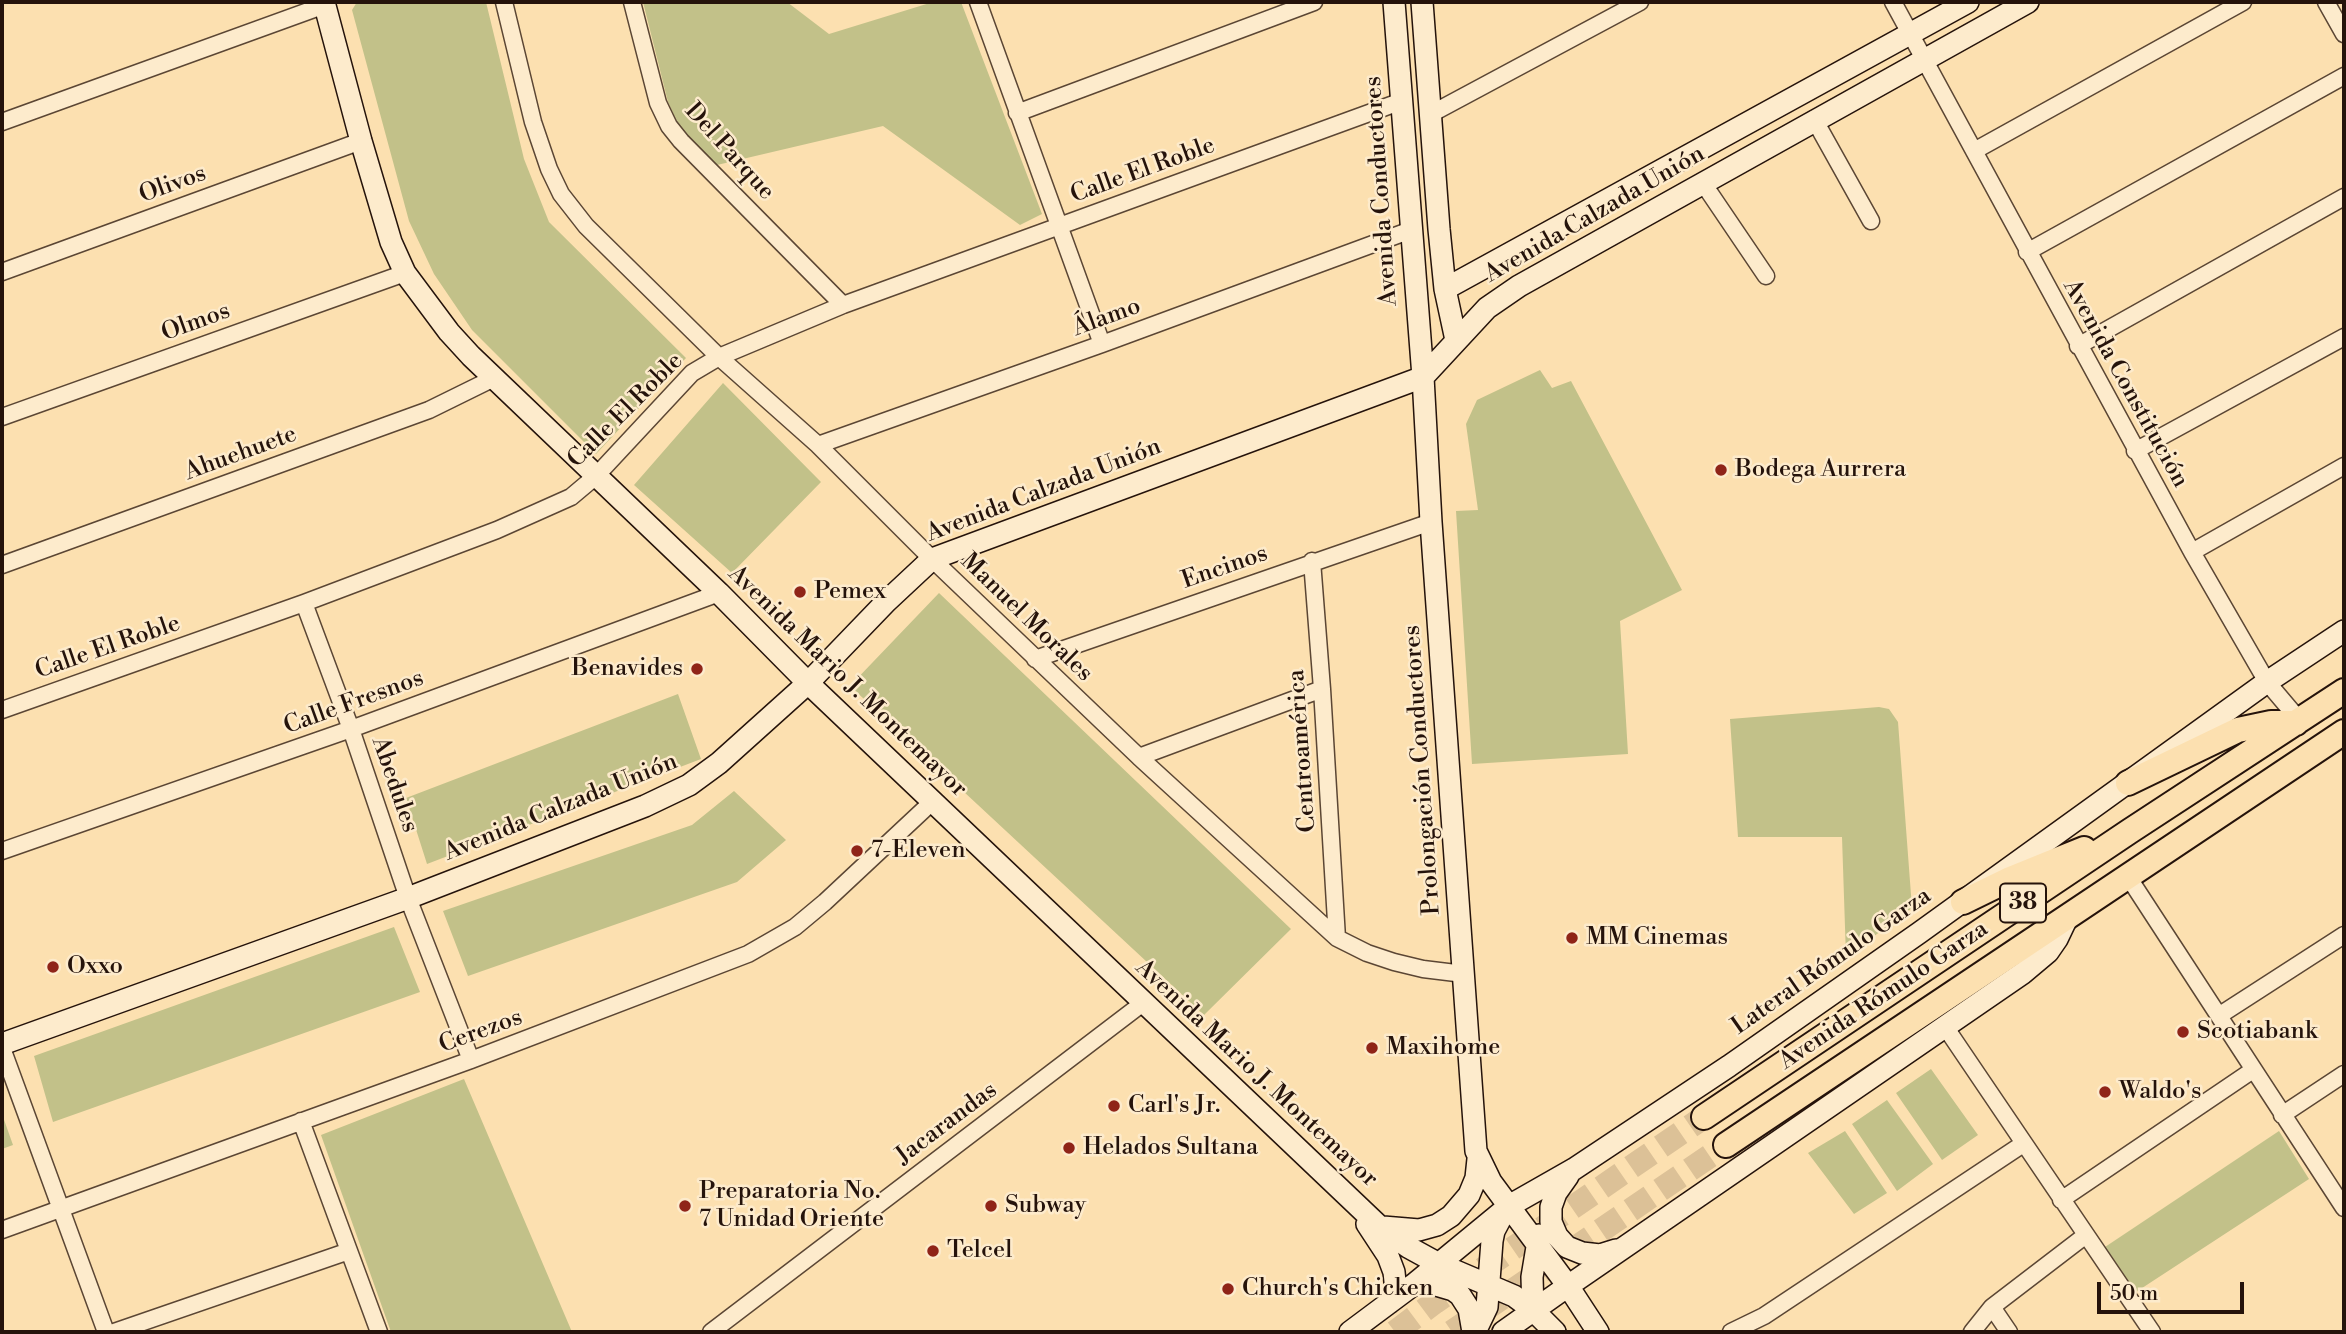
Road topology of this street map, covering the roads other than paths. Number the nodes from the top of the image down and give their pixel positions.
1 (504, 2) edge
2 (632, 2) edge
3 (978, 2) edge
4 (1314, 2) edge
5 (1394, 2) edge
6 (1422, 2) edge
7 (1640, 2) edge
8 (1893, 2) edge
9 (1968, 2) edge
10 (2028, 2) edge
11 (2243, 2) edge
12 (2326, 2) edge
13 (325, 3) edge
14 (1910, 34) junction
15 (2344, 34) edge
16 (1924, 60) junction
17 (2344, 76) edge
18 (1402, 101) junction
19 (1017, 113) junction
20 (1429, 115) junction
21 (1814, 120) junction
22 (2, 122) edge
23 (360, 141) junction
24 (1974, 151) junction
25 (1703, 183) junction
26 (2344, 197) edge
27 (1871, 221) dead end
28 (1059, 226) junction
29 (1411, 230) junction
30 (2027, 252) junction
31 (2, 272) edge
32 (405, 272) junction
33 (1766, 276) dead end
34 (1445, 289) junction
35 (843, 304) junction
36 (2344, 337) edge
37 (1456, 341) junction
38 (1102, 344) junction
39 (2078, 346) junction
40 (719, 356) junction
41 (1423, 377) junction
42 (492, 379) junction
43 (2, 417) edge
44 (818, 444) junction
45 (2135, 451) junction
46 (2344, 466) edge
47 (596, 476) junction
48 (1431, 522) junction
49 (2192, 552) junction
50 (932, 559) junction
51 (1312, 561) junction
52 (2, 565) edge
53 (719, 593) junction
54 (304, 603) junction
55 (2344, 631) edge
56 (1035, 659) junction
57 (2267, 682) junction
58 (808, 683) junction
59 (1322, 688) junction
60 (2344, 691) edge
61 (2, 710) edge
62 (2298, 722) junction
63 (351, 729) junction
64 (2344, 732) edge
65 (1139, 757) junction
66 (2128, 783) junction
67 (932, 802) junction
68 (2130, 831) junction
69 (2, 851) edge
70 (2127, 875) junction
71 (408, 898) junction
72 (1963, 902) junction
73 (2067, 918) junction
74 (2344, 935) edge
75 (1337, 938) junction
76 (1464, 974) junction
77 (1143, 1003) junction
78 (2220, 1015) junction
79 (1946, 1028) junction
80 (2, 1046) edge
81 (471, 1060) junction
82 (2253, 1070) junction
83 (2344, 1074) edge
84 (2282, 1115) junction
85 (1704, 1117) tunnel mouth
86 (301, 1121) junction
87 (2023, 1144) junction
88 (1726, 1145) tunnel mouth
89 (1478, 1159) junction
90 (1491, 1182) junction
91 (1550, 1192) junction
92 (1348, 1197) junction
93 (2061, 1200) junction
94 (1509, 1206) junction
95 (60, 1208) junction
96 (2344, 1208) edge
97 (1380, 1227) junction
98 (2, 1230) edge
99 (2085, 1235) junction
100 (1537, 1243) junction
101 (1624, 1248) junction
102 (349, 1251) junction
103 (1439, 1264) junction
104 (1413, 1285) junction
105 (1489, 1285) junction
106 (1567, 1286) junction
107 (1389, 1303) junction
108 (1992, 1307) junction
109 (1533, 1310) junction
110 (1764, 1316) junction
111 (106, 1332) edge
112 (114, 1332) edge
113 (379, 1332) edge
114 (711, 1332) edge
115 (1350, 1332) edge
116 (1474, 1332) edge
117 (1503, 1332) edge
118 (1555, 1332) edge
119 (1598, 1332) edge
120 (1731, 1332) edge
121 (1772, 1332) edge
122 (1972, 1332) edge
123 (2009, 1332) edge
124 (2152, 1332) edge

1 - 40 street, Manuel Morales
2 - 35 street, Del Parque
3 - 19 street
4 - 19 street
5 - 18 street, Avenida Conductores
6 - 20 street
7 - 20 street
8 - 14 street, Avenida Constitución
9 - 14 street, Avenida Calzada Unión
10 - 16 street, Avenida Calzada Unión
11 - 24 street
12 - 15 street
13 - 22 street
13 - 23 street, Avenida Mario J. Montemayor
14 - 16 street, Avenida Constitución
14 - 34 street, Avenida Calzada Unión
16 - 21 street, Avenida Calzada Unión
16 - 24 street, Avenida Constitución
17 - 30 street
18 - 28 street, Calle El Roble
18 - 29 street, Avenida Conductores
19 - 28 street
20 - 34 street
21 - 25 street, Avenida Calzada Unión
21 - 27 street
23 - 31 street, Olivos
23 - 32 street, Avenida Mario J. Montemayor
24 - 30 street, Avenida Constitución
25 - 33 street
25 - 37 street, Avenida Calzada Unión
26 - 39 street
28 - 35 street, Calle El Roble
28 - 38 street
29 - 38 street, Álamo
29 - 41 street, Avenida Conductores
30 - 39 street, Avenida Constitución
32 - 42 street, Avenida Mario J. Montemayor
32 - 43 street, Olmos
34 - 37 street
35 - 40 street, Calle El Roble
36 - 45 street
37 - 41 street, Avenida Calzada Unión
38 - 44 street, Álamo
39 - 45 street, Avenida Constitución
40 - 44 street, Manuel Morales
40 - 47 street, Calle El Roble
41 - 48 street, Prolongación Conductores
41 - 50 street, Avenida Calzada Unión
42 - 47 street, Avenida Mario J. Montemayor
42 - 52 street, Ahuehuete
44 - 50 street, Manuel Morales
45 - 49 street, Avenida Constitución
46 - 49 street
47 - 53 street, Avenida Mario J. Montemayor
47 - 54 street, Calle El Roble
48 - 51 street, Encinos
48 - 76 street, Prolongación Conductores
49 - 57 street, Avenida Constitución
50 - 56 street, Manuel Morales
50 - 58 street, Avenida Calzada Unión
51 - 56 street, Encinos
51 - 59 street, Centroamérica
53 - 58 street, Avenida Mario J. Montemayor
53 - 63 street, Calle Fresnos
54 - 61 street, Calle El Roble
54 - 63 street, Abedules
55 - 57 street, Lateral Rómulo Garza
56 - 65 street, Manuel Morales
57 - 62 street, Avenida Constitución
57 - 66 street, Lateral Rómulo Garza
58 - 67 street, Avenida Mario J. Montemayor
58 - 71 street, Avenida Calzada Unión
59 - 65 street
59 - 75 street, Centroamérica
60 - 62 main road, Avenida Rómulo Garza / 38
62 - 66 main road
62 - 68 main road, Avenida Rómulo Garza / 38
63 - 69 street, Calle Fresnos
63 - 71 street, Abedules
64 - 70 main road, Avenida Rómulo Garza / 38
65 - 75 street, Manuel Morales
66 - 72 street, Lateral Rómulo Garza
67 - 77 street, Avenida Mario J. Montemayor
67 - 81 street, Cerezos
68 - 72 main road
68 - 85 main road, Avenida Rómulo Garza / 38
70 - 73 main road, Avenida Rómulo Garza / 38
70 - 78 street
71 - 80 street, Avenida Calzada Unión
71 - 81 street, Abedules
72 - 91 street, Lateral Rómulo Garza
73 - 79 street
73 - 88 main road, Avenida Rómulo Garza / 38
74 - 78 street
75 - 76 street, Manuel Morales
76 - 89 street, Prolongación Conductores
77 - 92 street, Avenida Mario J. Montemayor
77 - 114 street, Jacarandas
78 - 82 street
79 - 87 street
79 - 101 street
80 - 95 street
81 - 86 street, Cerezos
82 - 84 street
82 - 93 street
83 - 84 street
84 - 96 street
86 - 95 street, Cerezos
86 - 102 street
87 - 93 street
87 - 110 street
89 - 90 street
89 - 97 street
90 - 91 street
90 - 94 street
91 - 94 street
91 - 100 street
91 - 101 street
92 - 97 street, Avenida Mario J. Montemayor
92 - 107 street
93 - 99 street
94 - 100 street
94 - 103 street
94 - 105 street
95 - 98 street, Cerezos
95 - 111 street
97 - 103 street, Avenida Mario J. Montemayor
99 - 108 street
99 - 124 street
100 - 106 street
100 - 109 street
101 - 106 street
102 - 112 street
102 - 113 street
103 - 104 street
103 - 105 street, Avenida Mario J. Montemayor
104 - 107 street
104 - 116 street
105 - 109 street
105 - 116 street
106 - 109 street
106 - 119 street
107 - 115 street
108 - 122 street
108 - 123 street
109 - 117 street
109 - 118 street
110 - 120 street
110 - 121 street

